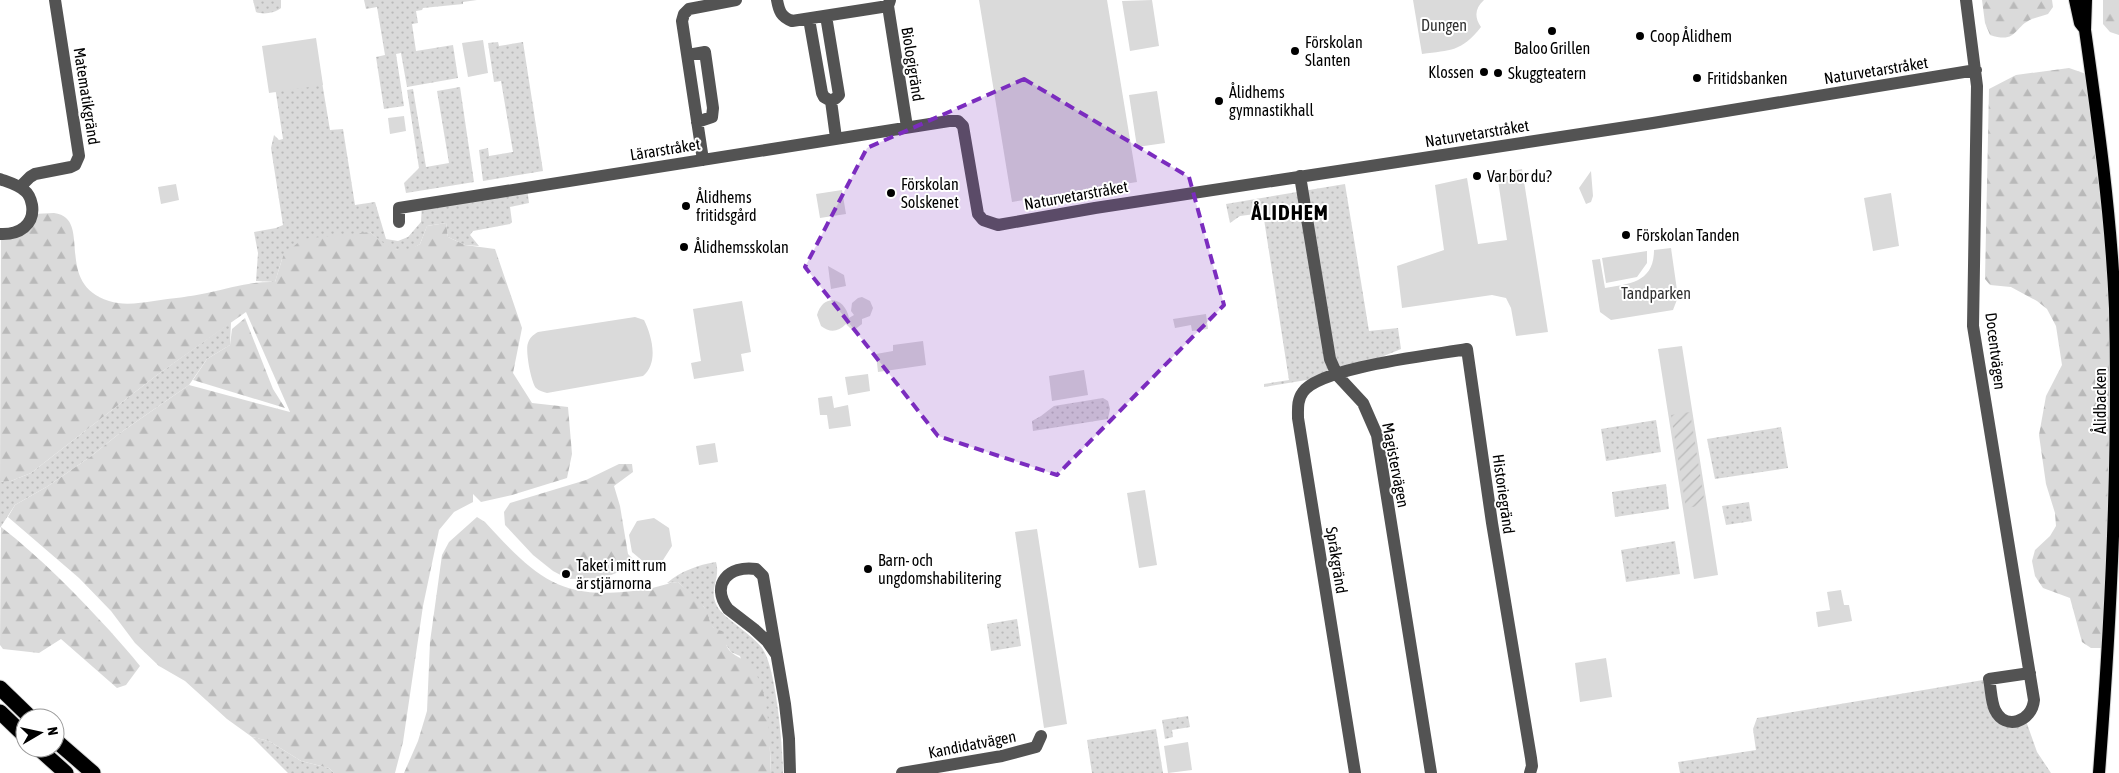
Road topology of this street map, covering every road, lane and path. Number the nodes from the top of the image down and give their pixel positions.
1 (55, 0) edge
2 (736, 0) edge
3 (777, 0) edge
4 (1966, 0) edge
5 (2075, 0) edge
6 (2086, 0) edge
7 (889, 3) edge
8 (826, 16) junction
9 (809, 19) junction
10 (2085, 30) junction
11 (688, 55) junction
12 (1976, 70) junction
13 (831, 100) junction
14 (698, 122) junction
15 (907, 127) junction
16 (836, 138) junction
17 (703, 160) junction
18 (1300, 176) junction
19 (0, 179) edge
20 (20, 187) junction
21 (982, 220) joint
22 (399, 222) dead end
23 (0, 234) edge
24 (1337, 375) junction
25 (776, 654) junction
26 (2030, 673) dead end
27 (0, 688) edge
28 (21, 708) edge
29 (0, 712) edge
30 (15, 726) edge
31 (1041, 736) dead end
32 (65, 749) edge
33 (49, 758) edge
34 (66, 773) edge
35 (93, 773) edge
36 (790, 773) edge
37 (902, 773) edge
38 (1355, 773) edge
39 (1431, 773) edge
40 (1530, 773) edge
41 (2099, 773) edge

1 - 20 street, Matematikgränd
2 - 11 street
3 - 9 street, Biologigränd
4 - 12 street, Docentvägen
5 - 10 main road, Ålidbacken
6 - 10 main road, Ålidbacken
7 - 8 street, Biologigränd
7 - 15 street, Biologigränd
8 - 9 street, Biologigränd
8 - 13 street
9 - 13 street
10 - 41 main road, Ålidbacken
11 - 14 street
11 - 14 street
12 - 18 street, Naturvetarstråket
12 - 26 street, Docentvägen
13 - 16 street
14 - 17 street
15 - 16 street, Lärarstråket
15 - 21 street, Lärarstråket
16 - 17 street, Lärarstråket
17 - 22 street, Lärarstråket
18 - 21 street, Naturvetarstråket
18 - 24 street, Magistervägen
19 - 20 street
20 - 23 street
24 - 38 street, Språkgränd
24 - 39 street, Magistervägen
24 - 40 street, Historiegränd
25 - 25 street
25 - 36 street
27 - 28 highway
29 - 30 highway
31 - 37 street, Kandidatvägen
32 - 35 highway
33 - 34 highway

